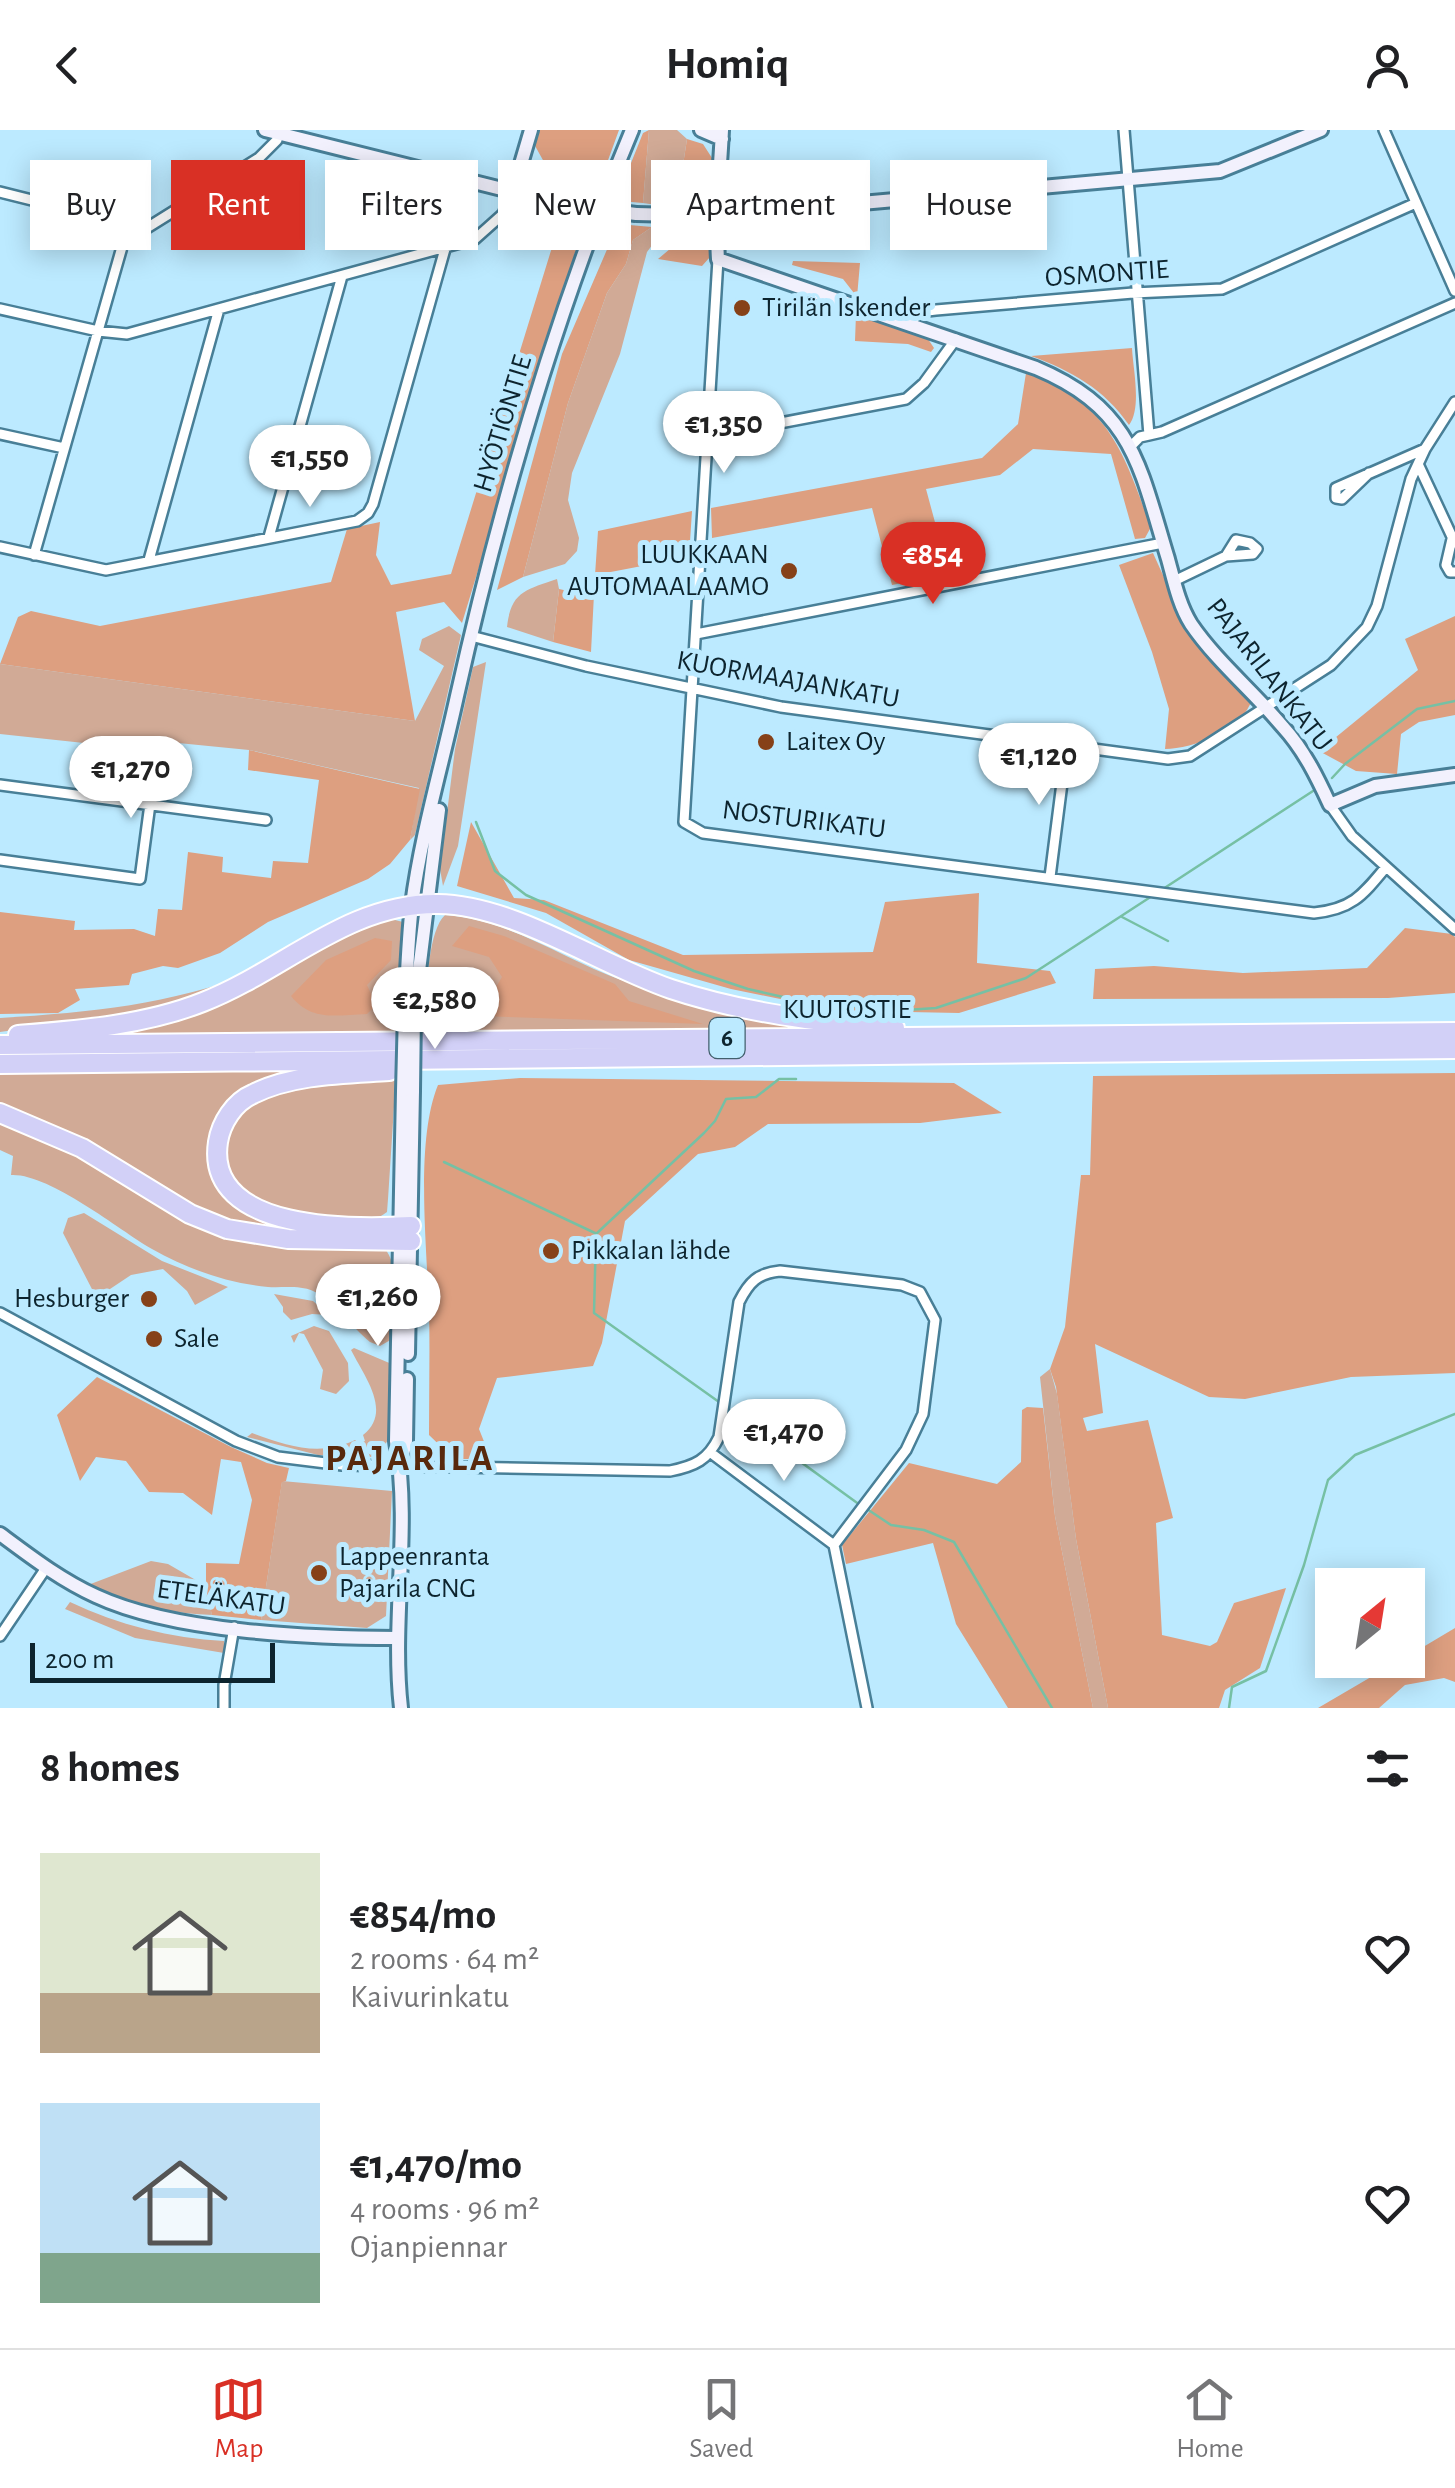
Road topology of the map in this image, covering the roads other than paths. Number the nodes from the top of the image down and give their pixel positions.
1 (531, 130) edge
2 (632, 130) edge
3 (701, 130) edge
4 (1124, 130) edge
5 (1320, 130) edge
6 (1384, 130) edge
7 (272, 132) edge
8 (722, 135) edge
9 (522, 160) edge
10 (722, 160) edge
11 (1128, 180) junction
12 (498, 188) edge
13 (0, 192) edge
14 (30, 200) edge
15 (870, 203) edge
16 (1416, 203) junction
17 (498, 220) edge
18 (151, 226) edge
19 (478, 238) edge
20 (121, 250) edge
21 (437, 250) edge
22 (443, 250) edge
23 (718, 250) edge
24 (718, 260) junction
25 (342, 276) junction
26 (1455, 290) edge
27 (1138, 292) junction
28 (1455, 302) edge
29 (0, 308) edge
30 (220, 308) junction
31 (910, 324) junction
32 (98, 331) junction
33 (956, 340) junction
34 (1455, 402) edge
35 (0, 434) edge
36 (1150, 435) junction
37 (707, 437) junction
38 (1130, 446) junction
39 (64, 448) junction
40 (1425, 449) junction
41 (1418, 464) junction
42 (1369, 474) dead end
43 (269, 537) junction
44 (1453, 540) edge
45 (1162, 542) junction
46 (0, 547) edge
47 (34, 555) junction
48 (1226, 556) dead end
49 (149, 560) junction
50 (1455, 572) edge
51 (1174, 581) junction
52 (696, 634) junction
53 (470, 636) junction
54 (691, 688) junction
55 (1265, 707) junction
56 (1067, 744) junction
57 (1455, 775) edge
58 (0, 785) edge
59 (150, 804) junction
60 (1330, 805) junction
61 (266, 820) dead end
62 (0, 860) edge
63 (1386, 867) junction
64 (1050, 877) junction
65 (418, 906) junction
66 (1455, 929) edge
67 (1455, 1032) edge
68 (1130, 1034) junction
69 (0, 1036) edge
70 (0, 1045) edge
71 (1455, 1050) edge
72 (770, 1056) junction
73 (0, 1064) edge
74 (0, 1113) edge
75 (404, 1233) junction
76 (0, 1314) edge
77 (710, 1453) junction
78 (400, 1466) junction
79 (0, 1534) edge
80 (834, 1545) junction
81 (46, 1568) junction
82 (234, 1627) junction
83 (0, 1636) edge
84 (397, 1638) junction
85 (224, 1708) edge
86 (402, 1708) edge
87 (867, 1708) edge

1 - 9 main road
2 - 53 main road, HYÖTIÖNTIE
3 - 8 main road
4 - 11 street
5 - 11 main road
6 - 16 street
7 - 12 main road
7 - 18 street
8 - 10 main road, NOSTURIKATU
11 - 15 main road
11 - 27 street
13 - 14 street
16 - 26 street
16 - 27 street, OSMONTIE
17 - 19 street
20 - 32 street
21 - 25 street
22 - 43 street
23 - 24 main road, NOSTURIKATU
24 - 31 main road, PAJARILANKATU
24 - 37 street, NOSTURIKATU
25 - 30 street
25 - 43 street
27 - 31 street, OSMONTIE
27 - 36 street
28 - 36 street
29 - 32 street
30 - 32 street
30 - 49 street
31 - 33 main road, PAJARILANKATU
32 - 39 street
33 - 37 street
33 - 38 main road, PAJARILANKATU
34 - 40 street, KUORMAAJANKATU
35 - 39 street
36 - 38 street
37 - 52 street, NOSTURIKATU
38 - 45 main road, PAJARILANKATU
39 - 47 street
40 - 41 street, KUORMAAJANKATU
40 - 42 street
41 - 44 street
41 - 55 street, KUORMAAJANKATU
43 - 49 street
44 - 50 street
45 - 51 main road, PAJARILANKATU
45 - 52 street
46 - 47 street
47 - 49 street
48 - 51 street
51 - 55 main road, PAJARILANKATU
52 - 54 street, NOSTURIKATU
53 - 54 street, KUORMAAJANKATU
53 - 65 main road, HYÖTIÖNTIE
54 - 56 street, KUORMAAJANKATU
54 - 64 street, NOSTURIKATU
55 - 56 street, KUORMAAJANKATU
55 - 60 main road, PAJARILANKATU
56 - 64 street
57 - 60 main road
58 - 59 street
59 - 61 street
59 - 62 street
60 - 63 street, PAJARILANKATU
63 - 64 street, NOSTURIKATU
63 - 66 street, PAJARILANKATU
65 - 68 highway
65 - 69 highway
65 - 75 main road, HYÖTIÖNTIE, bridge
67 - 68 highway, KUUTOSTIE / 6
68 - 70 highway, KUUTOSTIE / 6
71 - 72 highway, KUUTOSTIE / 6
72 - 73 highway, KUUTOSTIE / 6
72 - 75 highway
74 - 75 highway
75 - 78 main road, HYÖTIÖNTIE
76 - 78 street
77 - 78 street
77 - 80 street
77 - 80 street
78 - 84 main road, HYÖTIÖNTIE
79 - 81 main road, ETELÄKATU
80 - 87 street
81 - 82 main road, ETELÄKATU
81 - 83 street
82 - 84 main road, ETELÄKATU
82 - 85 street
84 - 86 main road, HYÖTIÖNTIE

